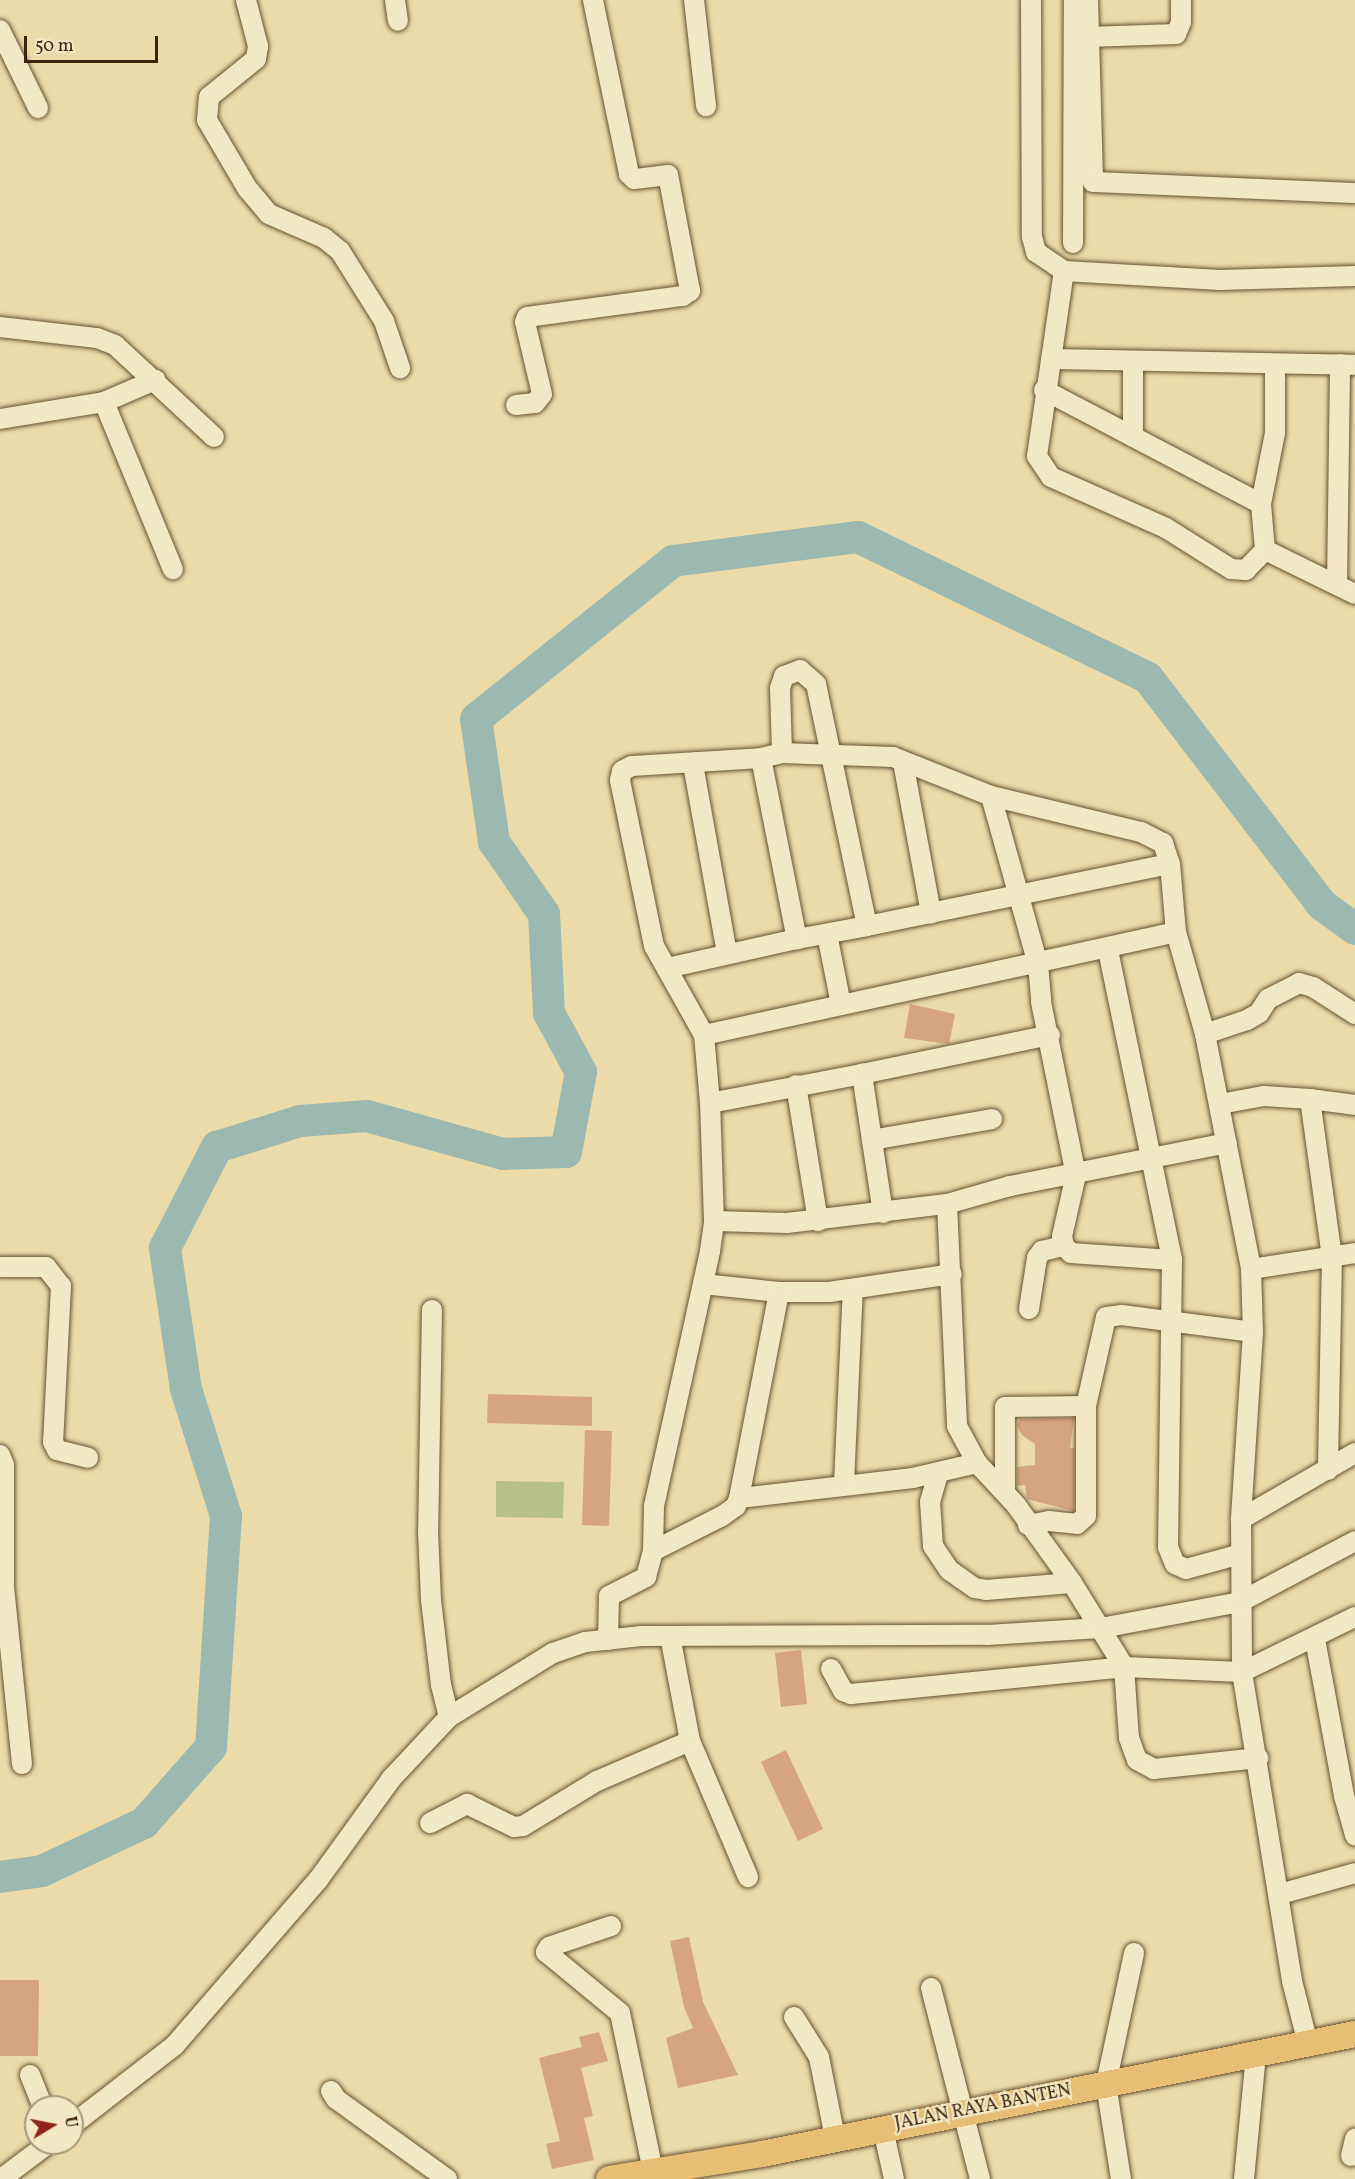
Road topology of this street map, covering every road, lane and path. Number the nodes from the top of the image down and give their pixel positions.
1 (246, 0) edge
2 (395, 0) edge
3 (593, 0) edge
4 (694, 0) edge
5 (1031, 0) edge
6 (1074, 0) edge
7 (1088, 0) edge
8 (1180, 0) edge
9 (398, 21) dead end
10 (0, 30) edge
11 (1088, 38) junction
12 (706, 106) dead end
13 (38, 108) dead end
14 (1355, 193) edge
15 (1073, 243) dead end
16 (1064, 271) junction
17 (1355, 276) edge
18 (0, 327) edge
19 (1051, 359) junction
20 (1133, 362) junction
21 (1348, 364) edge
22 (1275, 365) junction
23 (400, 368) dead end
24 (155, 380) junction
25 (1044, 390) junction
26 (104, 402) junction
27 (516, 405) dead end
28 (0, 419) edge
29 (214, 437) dead end
30 (1133, 437) junction
31 (1261, 504) junction
32 (1265, 550) junction
33 (173, 569) dead end
34 (1337, 585) junction
35 (1355, 594) edge
36 (782, 753) junction
37 (832, 753) junction
38 (761, 758) junction
39 (696, 762) junction
40 (903, 762) junction
41 (991, 796) junction
42 (1170, 864) junction
43 (1022, 896) junction
44 (931, 913) junction
45 (867, 926) junction
46 (1176, 932) junction
47 (827, 934) junction
48 (797, 939) junction
49 (1107, 950) junction
50 (727, 953) junction
51 (1038, 964) junction
52 (667, 968) junction
53 (841, 1005) junction
54 (1355, 1014) edge
55 (1205, 1034) junction
56 (704, 1035) junction
57 (1050, 1035) junction
58 (862, 1074) junction
59 (796, 1085) junction
60 (1310, 1099) junction
61 (710, 1103) junction
62 (1220, 1104) junction
63 (1355, 1105) edge
64 (993, 1119) dead end
65 (872, 1140) junction
66 (1227, 1143) junction
67 (1153, 1158) junction
68 (1076, 1174) junction
69 (947, 1204) junction
70 (883, 1213) junction
71 (714, 1221) junction
72 (818, 1221) junction
73 (1064, 1246) junction
74 (1355, 1253) edge
75 (1332, 1257) junction
76 (1172, 1260) junction
77 (0, 1267) edge
78 (1251, 1269) junction
79 (952, 1274) junction
80 (703, 1284) junction
81 (853, 1289) junction
82 (779, 1292) junction
83 (1029, 1309) dead end
84 (432, 1310) dead end
85 (1174, 1323) junction
86 (1253, 1332) junction
87 (1086, 1406) junction
88 (1355, 1453) edge
89 (0, 1455) edge
90 (88, 1458) dead end
91 (977, 1463) junction
92 (1328, 1470) junction
93 (938, 1474) junction
94 (844, 1484) junction
95 (1005, 1491) junction
96 (739, 1498) junction
97 (1241, 1519) junction
98 (1028, 1525) junction
99 (1355, 1541) edge
100 (653, 1551) junction
101 (1241, 1554) junction
102 (1072, 1583) junction
103 (1240, 1602) junction
104 (1355, 1617) edge
105 (1101, 1628) junction
106 (670, 1636) junction
107 (1315, 1639) junction
108 (608, 1640) junction
109 (1124, 1667) junction
110 (831, 1669) dead end
111 (1242, 1672) junction
112 (449, 1717) junction
113 (690, 1741) junction
114 (1258, 1758) junction
115 (22, 1764) dead end
116 (430, 1823) dead end
117 (1355, 1836) edge
118 (1355, 1873) edge
119 (748, 1877) dead end
120 (1280, 1894) junction
121 (611, 1926) dead end
122 (1134, 1953) dead end
123 (931, 1988) dead end
124 (794, 2017) dead end
125 (1355, 2034) edge
126 (1308, 2044) junction
127 (1256, 2055) junction
128 (30, 2075) dead end
129 (1106, 2084) junction
130 (331, 2091) dead end
131 (38, 2095) edge
132 (963, 2112) junction
133 (84, 2116) edge
134 (883, 2129) junction
135 (835, 2138) junction
136 (33, 2155) edge
137 (653, 2171) junction
138 (2, 2179) edge
139 (447, 2179) edge
140 (609, 2179) edge
141 (894, 2179) edge
142 (980, 2179) edge
143 (1120, 2179) edge
144 (1244, 2179) edge

1 - 23 street
2 - 9 street
3 - 27 street
4 - 12 street
5 - 16 street
6 - 15 street
7 - 11 street
8 - 11 street
10 - 13 street
11 - 14 street
16 - 17 street
16 - 19 street
18 - 24 street
19 - 20 street
19 - 25 street
20 - 22 street
20 - 30 street
21 - 22 street
21 - 34 street
22 - 31 street
24 - 26 street
24 - 29 street
25 - 30 street
25 - 32 street
26 - 28 street
26 - 33 street
30 - 31 street
31 - 32 street
32 - 34 street
34 - 35 street
36 - 37 street
36 - 37 street
36 - 38 street
37 - 40 street
37 - 45 street
38 - 39 street
38 - 48 street
39 - 50 street
39 - 52 street
40 - 41 street
40 - 44 street
41 - 42 street
41 - 43 street
42 - 43 street
42 - 46 street
43 - 44 street
43 - 51 street
44 - 45 street
45 - 47 street
46 - 49 street
46 - 55 street
47 - 48 street
47 - 53 street
48 - 50 street
49 - 51 street
49 - 67 street
50 - 52 street
51 - 53 street
51 - 57 street
52 - 56 street
53 - 56 street
54 - 55 street
55 - 62 street
56 - 61 street
57 - 58 street
57 - 68 street
58 - 59 street
58 - 65 street
59 - 61 street
59 - 72 street
60 - 62 street
60 - 63 street
60 - 75 street
61 - 71 street
62 - 66 street
64 - 65 street
65 - 70 street
66 - 67 street
66 - 78 street
67 - 68 street
67 - 76 street
68 - 69 street
68 - 73 street
69 - 70 street
69 - 79 street
70 - 72 street
71 - 72 street
71 - 80 street
73 - 76 street
73 - 83 street
74 - 75 street
75 - 78 street
75 - 92 street
76 - 85 street
77 - 90 street
78 - 86 street
79 - 81 street
79 - 91 street
80 - 82 street
80 - 100 street
81 - 82 street
81 - 94 street
82 - 96 street
84 - 112 street
85 - 86 street
85 - 87 street
85 - 101 street
86 - 97 street
87 - 95 street
87 - 98 street
88 - 92 street
89 - 115 street
91 - 93 street
91 - 95 street
92 - 97 street
93 - 94 street
93 - 102 street
94 - 96 street
95 - 98 street
96 - 100 street
97 - 101 street
98 - 102 street
99 - 103 street
100 - 108 street
101 - 103 street
102 - 105 street
103 - 105 street
103 - 111 street
104 - 107 street
105 - 106 street
105 - 109 street
106 - 108 street
106 - 113 street
107 - 111 street
107 - 117 street
108 - 112 street
109 - 110 street
109 - 111 street
109 - 114 street
111 - 114 street
112 - 133 street
113 - 116 street
113 - 119 street
114 - 120 street
118 - 120 street
120 - 126 street
121 - 137 street
122 - 129 street
123 - 132 street
124 - 135 street
125 - 126 main road, JALAN RAYA BANTEN
126 - 127 main road, JALAN RAYA BANTEN
127 - 129 main road, JALAN RAYA BANTEN
127 - 144 street
128 - 131 street
129 - 132 main road, JALAN RAYA BANTEN
129 - 143 street
130 - 139 street
132 - 134 main road, JALAN RAYA BANTEN
132 - 142 street
134 - 135 main road, JALAN RAYA BANTEN
134 - 141 street
135 - 137 main road, JALAN RAYA BANTEN
136 - 138 street
137 - 140 main road, JALAN RAYA BANTEN

